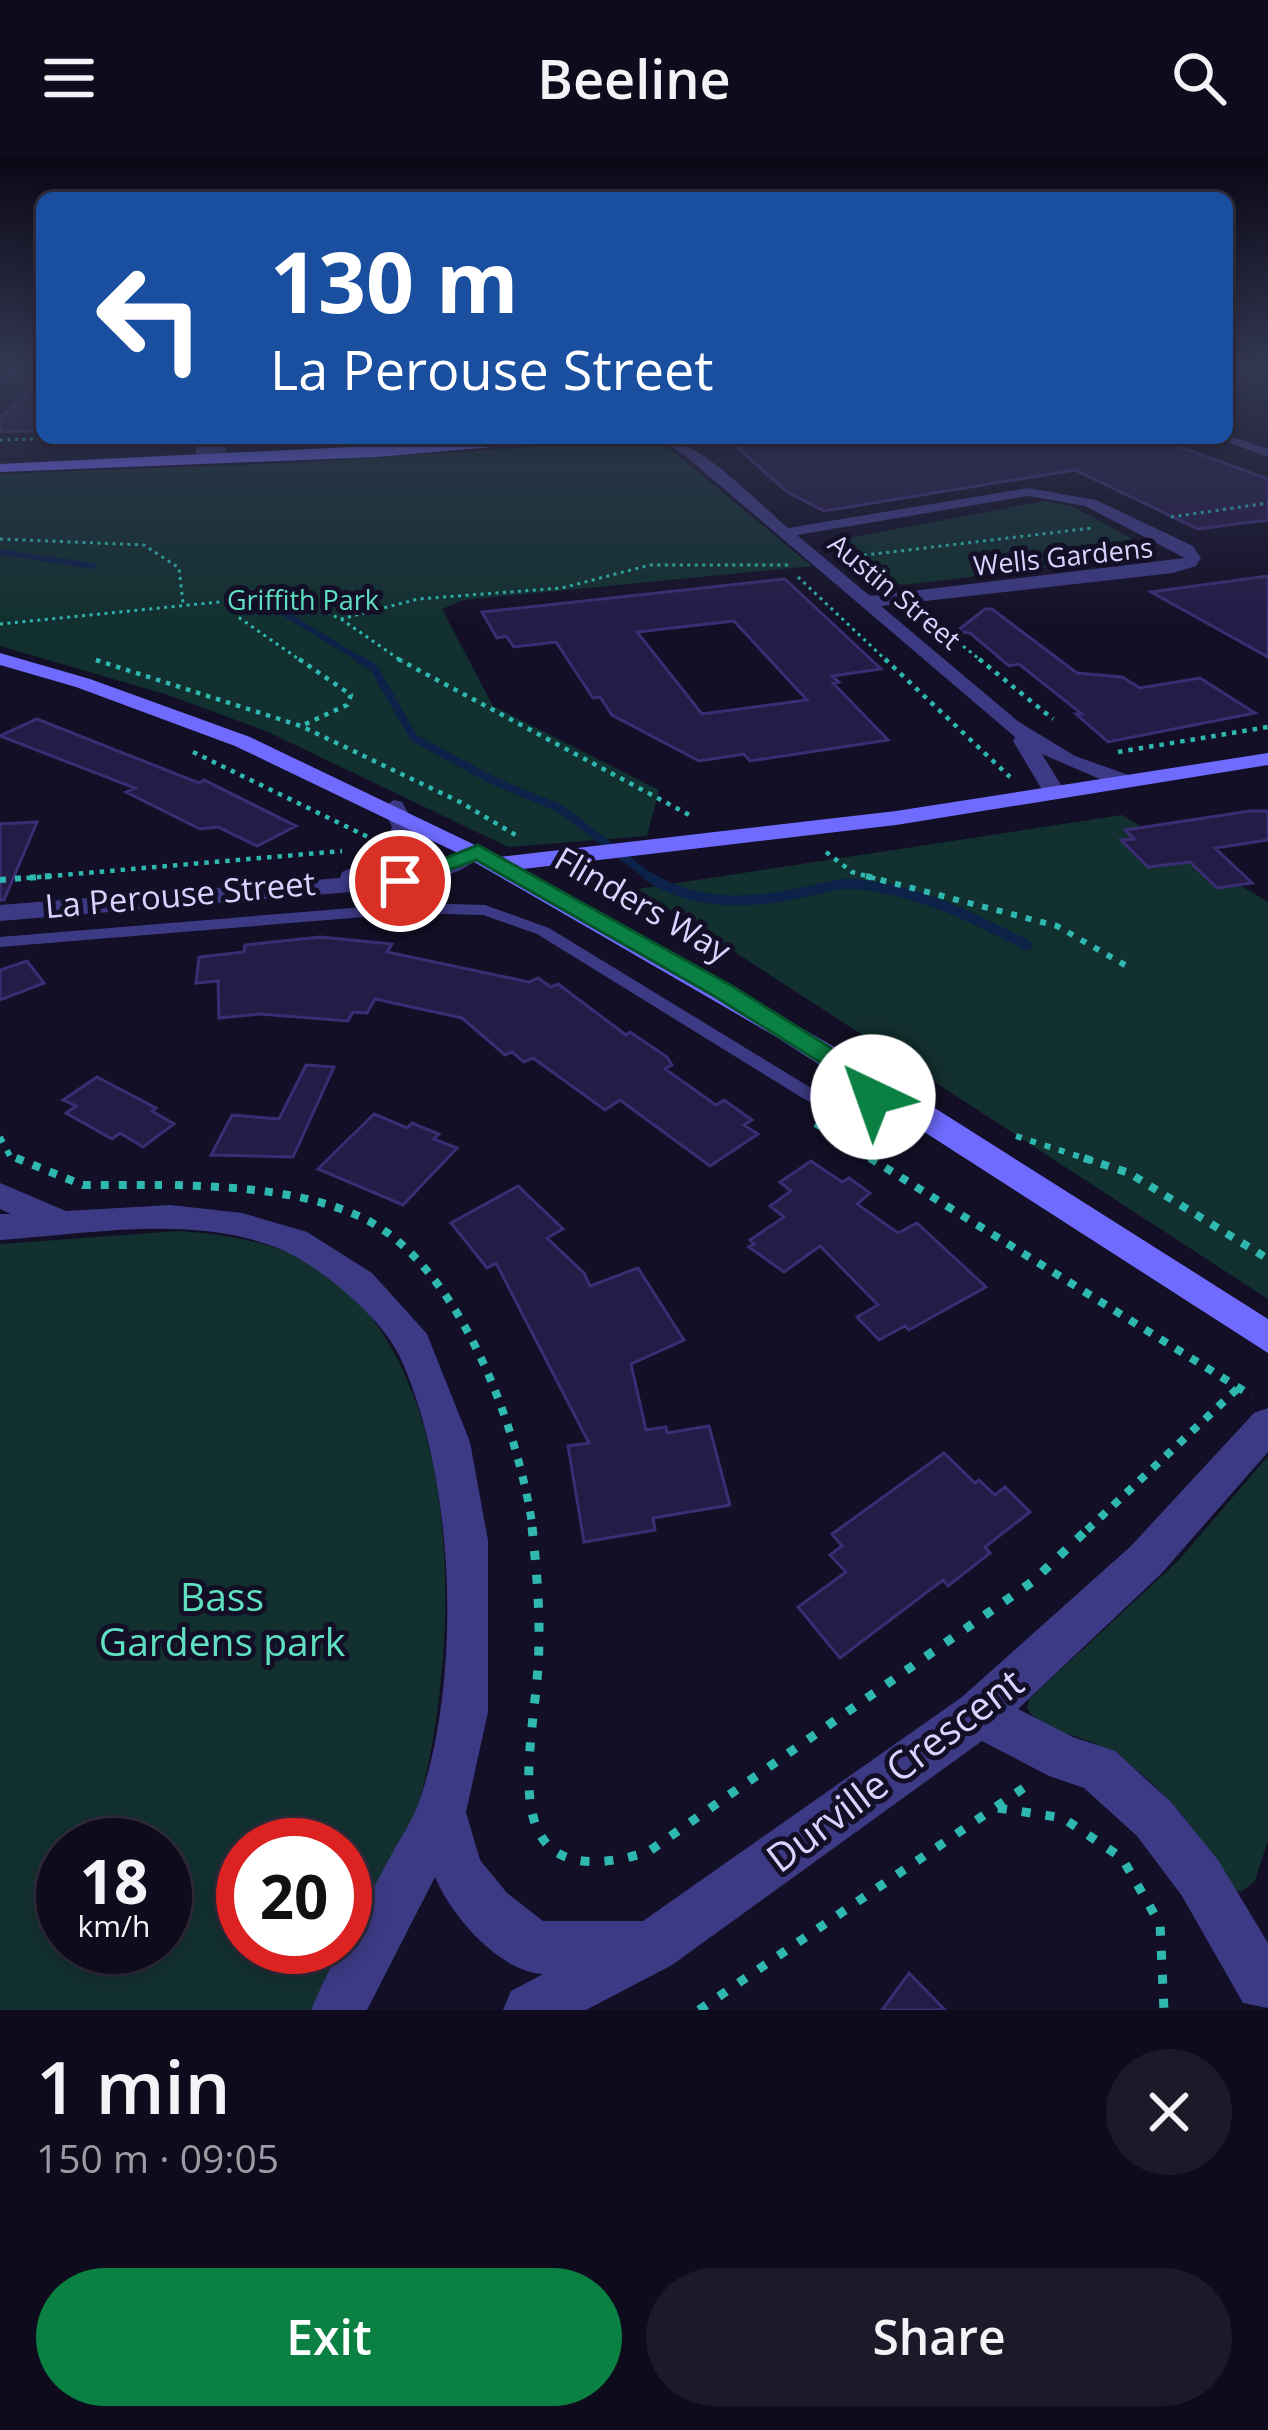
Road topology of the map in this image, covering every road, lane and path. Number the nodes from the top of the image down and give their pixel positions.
1 (220, 454) edge
2 (331, 454) edge
3 (694, 454) edge
4 (207, 461) junction
5 (0, 468) edge
6 (1268, 503) edge
7 (1133, 522) junction
8 (784, 533) junction
9 (0, 539) edge
10 (818, 561) junction
11 (264, 598) junction
12 (866, 602) junction
13 (183, 603) junction
14 (341, 619) junction
15 (0, 624) edge
16 (80, 655) dead end
17 (0, 658) edge
18 (301, 726) junction
19 (1012, 726) junction
20 (1268, 728) edge
21 (185, 749) dead end
22 (1119, 752) dead end
23 (1268, 759) edge
24 (1126, 782) junction
25 (1055, 793) junction
26 (394, 807) junction
27 (693, 817) dead end
28 (391, 850) junction
29 (824, 850) dead end
30 (489, 858) junction
31 (593, 861) junction
32 (0, 880) edge
33 (310, 886) junction
34 (565, 902) junction
35 (636, 911) dead end
36 (0, 913) edge
37 (0, 942) edge
38 (1130, 968) dead end
39 (884, 1090) junction
40 (833, 1106) junction
41 (1001, 1127) dead end
42 (0, 1137) edge
43 (0, 1195) edge
44 (57, 1221) junction
45 (0, 1227) edge
46 (1268, 1259) edge
47 (1268, 1338) edge
48 (1268, 1405) edge
49 (1253, 1407) edge
50 (979, 1714) junction
51 (1066, 1759) junction
52 (995, 1808) junction
53 (441, 1812) junction
54 (653, 1946) junction
55 (1262, 1987) edge
56 (338, 2010) edge
57 (530, 2010) edge
58 (699, 2010) edge
59 (1164, 2010) edge

1 - 4 street
2 - 4 street
3 - 8 street, Austin Street
4 - 5 street
6 - 7 path
7 - 8 street, Wells Gardens
7 - 10 path
7 - 12 street, Wells Gardens
8 - 10 street, Austin Street
9 - 13 path
10 - 12 street, Austin Street
10 - 14 path
11 - 13 path
11 - 14 path
11 - 18 path
12 - 19 street, Austin Street
13 - 15 path
14 - 27 path
16 - 18 path
17 - 26 street, Flinders Way
18 - 31 path
19 - 24 street, Austin Street
19 - 25 street, Austin Street
20 - 22 path
21 - 28 path
23 - 24 street, La Perouse Street
24 - 25 street, La Perouse Street
25 - 31 street, La Perouse Street
26 - 28 street
26 - 30 street, Flinders Way
28 - 32 path
28 - 33 street, La Perouse Street
29 - 38 path
30 - 31 street, La Perouse Street
30 - 33 street, La Perouse Street
30 - 34 street, Flinders Way
31 - 34 street, La Perouse Street
31 - 35 path
33 - 36 street, La Perouse Street
34 - 39 street, Flinders Way
37 - 40 lane, La Perouse Street
39 - 40 lane
39 - 47 street, Flinders Way
40 - 49 path
41 - 46 path
42 - 49 path
43 - 44 street
44 - 45 street
44 - 53 street
48 - 49 path
49 - 50 street, Durville Crescent
50 - 51 street
50 - 54 street, Durville Crescent
51 - 52 path
51 - 55 street
52 - 58 path
52 - 59 path
53 - 54 street
53 - 56 street
54 - 57 street, Durville Crescent

